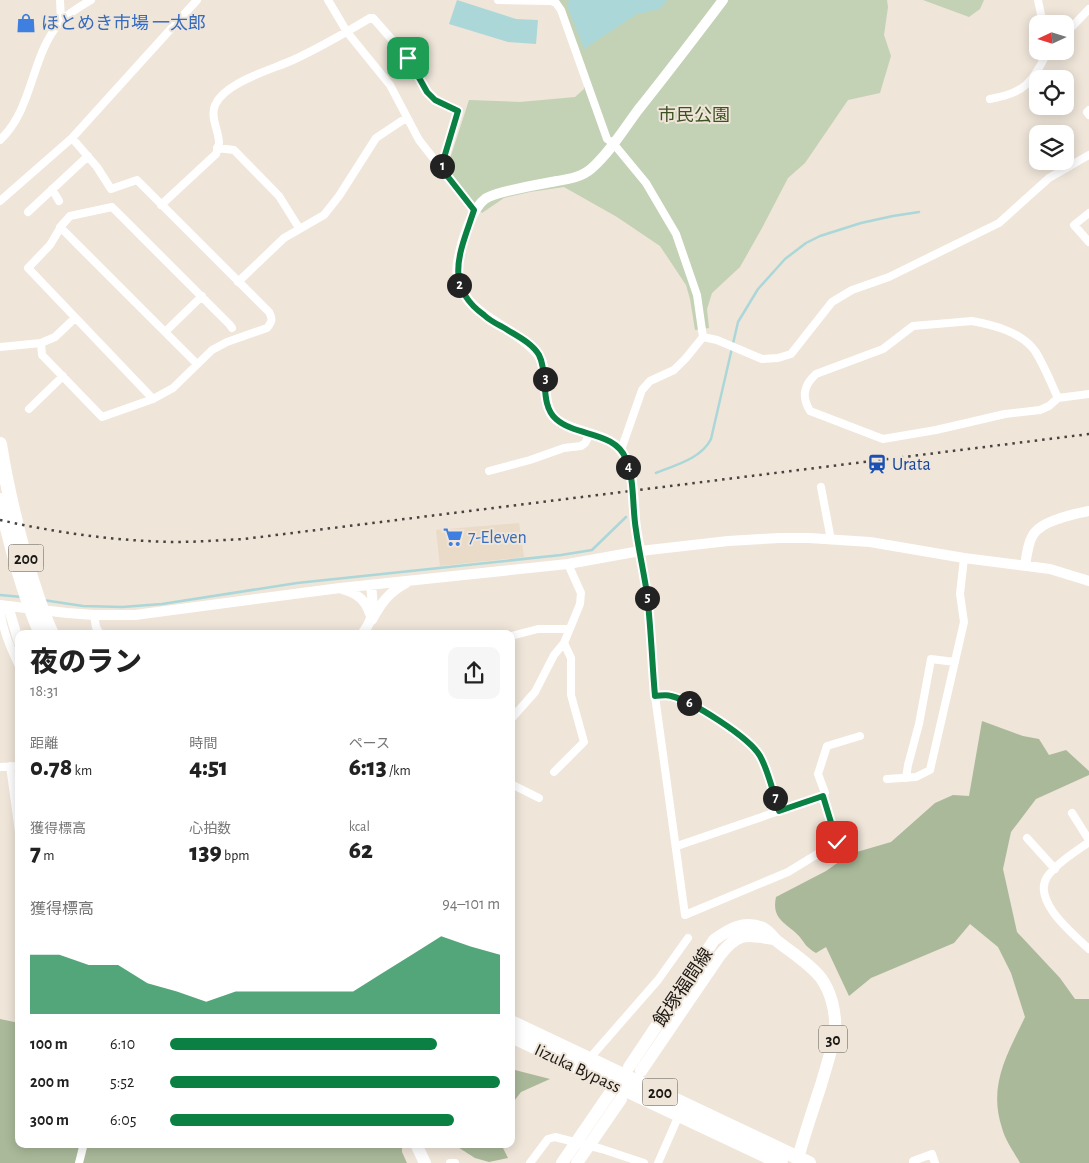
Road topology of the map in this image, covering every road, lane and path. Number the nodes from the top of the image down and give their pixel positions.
1 (60, 0) edge
2 (91, 0) edge
3 (197, 0) edge
4 (328, 0) edge
5 (498, 0) edge
6 (723, 0) edge
7 (1038, 0) edge
8 (1089, 9) edge
9 (1042, 15) edge
10 (61, 20) junction
11 (1074, 25) edge
12 (347, 32) junction
13 (1043, 60) edge
14 (990, 99) dead end
15 (1089, 110) edge
16 (1089, 115) edge
17 (406, 118) junction
18 (72, 138) junction
19 (0, 140) edge
20 (613, 143) junction
21 (217, 148) junction
22 (1089, 155) edge
23 (88, 156) junction
24 (441, 168) junction
25 (52, 189) junction
26 (0, 201) edge
27 (59, 201) dead end
28 (161, 205) junction
29 (474, 210) junction
30 (28, 212) dead end
31 (1089, 213) edge
32 (60, 227) junction
33 (299, 228) junction
34 (1089, 242) edge
35 (238, 282) junction
36 (202, 296) junction
37 (75, 318) junction
38 (232, 329) dead end
39 (165, 332) junction
40 (703, 337) junction
41 (42, 343) junction
42 (0, 347) edge
43 (197, 364) junction
44 (63, 376) junction
45 (1089, 394) edge
46 (1058, 398) junction
47 (153, 399) junction
48 (28, 409) dead end
49 (590, 434) junction
50 (0, 444) edge
51 (621, 450) junction
52 (489, 471) dead end
53 (821, 486) dead end
54 (0, 500) edge
55 (1089, 512) edge
56 (830, 540) junction
57 (640, 551) junction
58 (964, 558) junction
59 (568, 564) junction
60 (1025, 566) junction
61 (410, 581) junction
62 (1089, 581) edge
63 (371, 585) junction
64 (340, 588) junction
65 (2, 608) edge
66 (94, 615) junction
67 (372, 620) junction
68 (569, 629) junction
69 (39, 630) edge
70 (50, 630) edge
71 (98, 630) edge
72 (365, 630) edge
73 (15, 635) edge
74 (515, 635) edge
75 (564, 643) junction
76 (15, 657) edge
77 (955, 662) junction
78 (655, 696) junction
79 (515, 714) edge
80 (860, 736) dead end
81 (10, 766) junction
82 (15, 766) edge
83 (0, 767) edge
84 (554, 772) dead end
85 (906, 778) junction
86 (887, 779) dead end
87 (515, 786) edge
88 (823, 796) junction
89 (539, 798) dead end
90 (15, 803) edge
91 (779, 811) junction
92 (1072, 813) dead end
93 (1027, 838) dead end
94 (1089, 841) edge
95 (677, 846) junction
96 (1055, 869) junction
97 (688, 938) dead end
98 (1089, 949) edge
99 (515, 1024) edge
100 (515, 1038) edge
101 (515, 1044) edge
102 (545, 1052) junction
103 (589, 1059) junction
104 (635, 1069) dead end
105 (678, 1115) junction
106 (83, 1148) edge
107 (418, 1148) edge
108 (803, 1160) edge
109 (79, 1163) edge
110 (425, 1163) edge
111 (450, 1163) edge
112 (455, 1163) edge
113 (530, 1163) edge
114 (562, 1163) edge
115 (577, 1163) edge
116 (644, 1163) edge
117 (658, 1163) edge
118 (781, 1163) edge
119 (913, 1163) edge
120 (935, 1163) edge

1 - 10 street
2 - 10 street
3 - 18 street
4 - 12 street
5 - 20 street
6 - 20 street
7 - 9 street
8 - 11 street
10 - 19 street
12 - 17 street
12 - 21 street
12 - 24 street
13 - 14 street
15 - 16 street
17 - 24 street
17 - 33 street
18 - 23 street
18 - 26 street
20 - 29 street
20 - 40 street
21 - 28 street
21 - 33 street
22 - 40 street
23 - 25 street
23 - 28 street
24 - 29 street
25 - 27 street
25 - 30 street
28 - 35 street
29 - 49 street
31 - 34 street
32 - 36 street
32 - 37 street
32 - 39 street
33 - 35 street
35 - 43 street
36 - 38 street
36 - 39 street
37 - 41 street
37 - 47 street
39 - 43 street
40 - 51 street
41 - 42 street
41 - 44 street
43 - 47 street
44 - 47 street
44 - 48 street
45 - 46 street
46 - 46 street
49 - 51 street
49 - 52 street
50 - 70 highway, 200
51 - 57 street
53 - 56 street
54 - 69 highway, 200
55 - 60 street
56 - 57 street
56 - 58 street
57 - 59 street
57 - 78 street
58 - 60 street
58 - 77 street
59 - 61 street
59 - 68 street
60 - 62 street
61 - 63 street
61 - 67 street
63 - 64 street
63 - 67 street
64 - 66 street
64 - 67 street
65 - 66 street
65 - 73 street
65 - 76 street
66 - 71 street
67 - 72 street
68 - 74 street
68 - 75 street
75 - 79 street
75 - 84 street
77 - 85 street
77 - 85 street
78 - 91 street
78 - 95 street
80 - 88 street
81 - 82 street
81 - 83 street
81 - 90 street
85 - 86 street
87 - 89 street
88 - 91 street
88 - 95 street
91 - 95 street
92 - 94 street
93 - 96 street
94 - 96 street
96 - 98 street
97 - 103 street
99 - 103 highway, 200
100 - 102 highway, Iizuka Bypass / 200
101 - 102 main road
102 - 105 highway, Iizuka Bypass / 200
103 - 108 highway, 200
104 - 108 main road, 飯塚福間線 / 30
105 - 117 street
105 - 118 highway, Iizuka Bypass / 200
106 - 109 street
107 - 110 main road
111 - 112 street
113 - 116 street
114 - 115 main road
119 - 120 street

